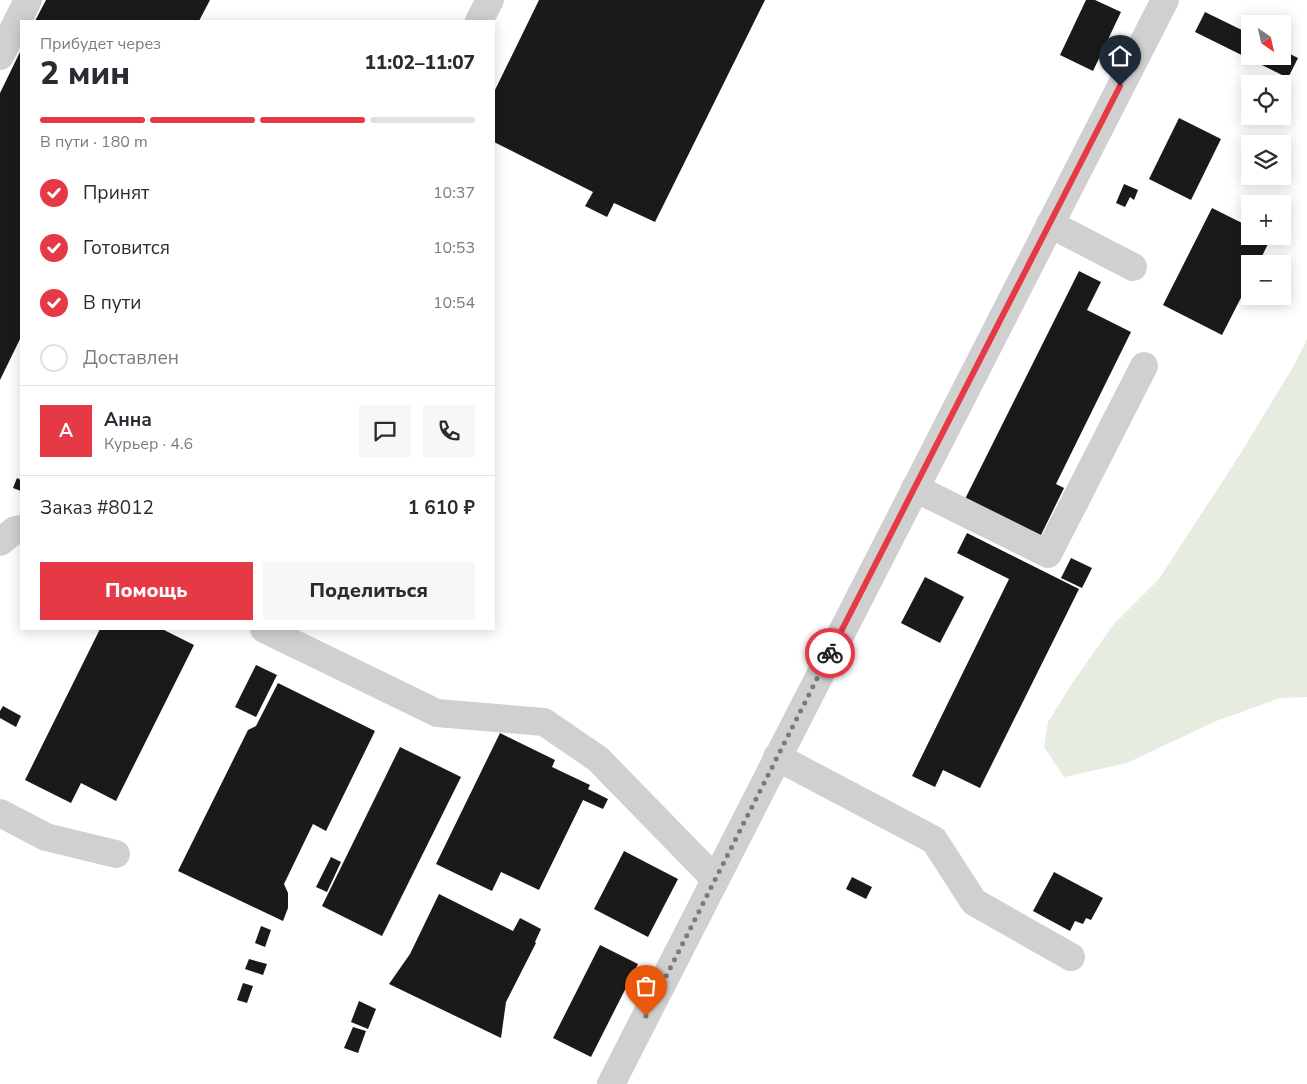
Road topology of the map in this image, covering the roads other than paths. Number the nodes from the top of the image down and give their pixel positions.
1 (28, 0) edge
2 (490, 0) edge
3 (1165, 0) edge
4 (480, 20) edge
5 (0, 56) edge
6 (1050, 224) junction
7 (1133, 267) dead end
8 (1144, 366) dead end
9 (915, 488) junction
10 (20, 529) edge
11 (0, 542) edge
12 (266, 630) edge
13 (777, 757) junction
14 (0, 814) edge
15 (116, 854) dead end
16 (715, 879) junction
17 (1071, 957) dead end
18 (611, 1084) edge

1 - 5 lane
2 - 4 lane
3 - 6 lane
6 - 7 lane
6 - 9 lane
8 - 9 lane
9 - 13 lane
10 - 11 lane
12 - 16 lane
13 - 16 lane
13 - 17 lane
14 - 15 lane
16 - 18 lane

